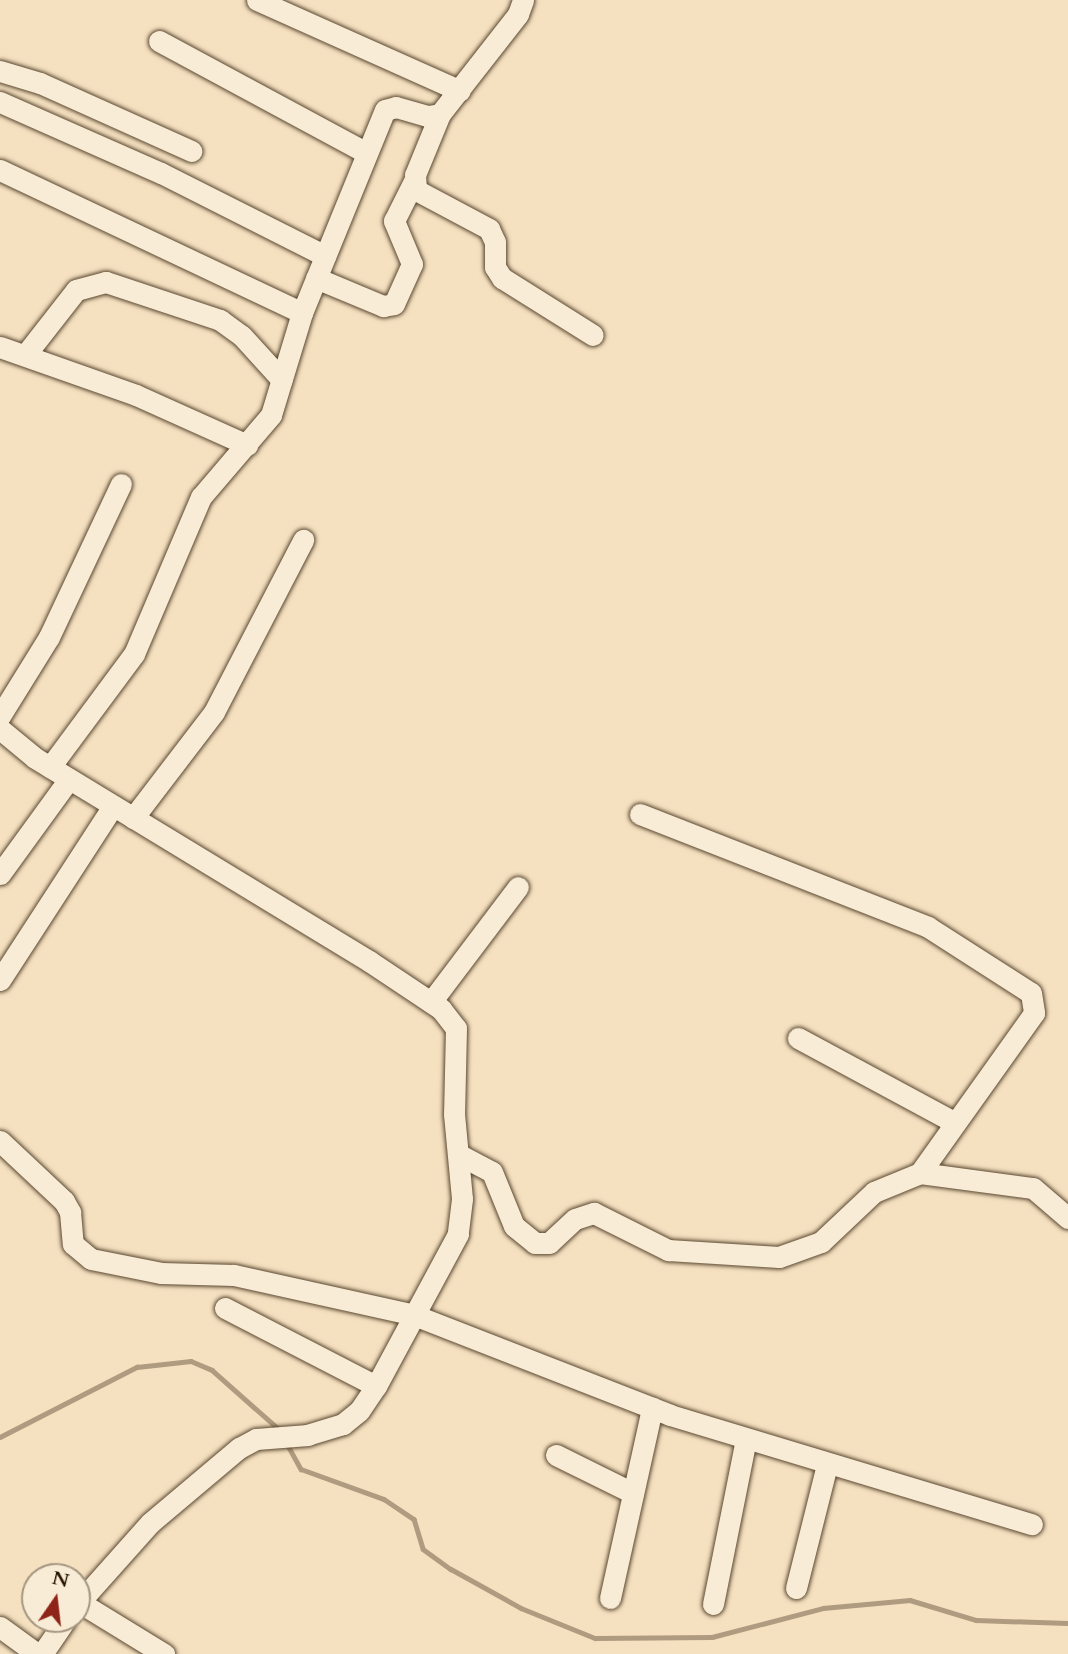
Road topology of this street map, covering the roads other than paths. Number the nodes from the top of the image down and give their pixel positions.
1 (257, 0) edge
2 (523, 0) edge
3 (159, 41) dead end
4 (0, 71) edge
5 (460, 91) junction
6 (0, 102) edge
7 (440, 114) junction
8 (191, 151) dead end
9 (367, 153) junction
10 (0, 170) edge
11 (414, 181) junction
12 (325, 256) junction
13 (316, 278) junction
14 (302, 313) junction
15 (593, 335) dead end
16 (0, 347) edge
17 (26, 354) junction
18 (282, 380) junction
19 (247, 445) junction
20 (121, 484) dead end
21 (303, 540) dead end
22 (0, 716) edge
23 (0, 729) edge
24 (50, 767) junction
25 (69, 779) junction
26 (113, 806) junction
27 (640, 814) dead end
28 (133, 818) junction
29 (0, 874) edge
30 (518, 887) dead end
31 (0, 980) edge
32 (431, 1002) junction
33 (798, 1038) dead end
34 (954, 1122) junction
35 (0, 1141) edge
36 (458, 1154) junction
37 (920, 1173) junction
38 (1068, 1218) edge
39 (226, 1308) dead end
40 (414, 1315) junction
41 (376, 1386) junction
42 (652, 1408) junction
43 (746, 1439) junction
44 (556, 1455) dead end
45 (827, 1465) junction
46 (633, 1493) junction
47 (1032, 1524) dead end
48 (796, 1588) dead end
49 (91, 1590) edge
50 (610, 1598) dead end
51 (713, 1604) dead end
52 (91, 1619) edge
53 (0, 1627) edge
54 (56, 1633) edge
55 (137, 1647) edge
56 (40, 1654) edge
57 (164, 1654) edge

1 - 5 street
2 - 5 street
3 - 9 street
4 - 8 street
5 - 7 street
6 - 12 street
7 - 9 street
7 - 11 street
9 - 12 street
10 - 14 street
11 - 13 street
11 - 15 street
12 - 13 street
13 - 14 street
14 - 18 street
16 - 17 street
17 - 18 street
17 - 19 street
18 - 19 street
19 - 24 street
20 - 22 street
21 - 28 street
23 - 24 street
24 - 25 street
25 - 26 street
25 - 29 street
26 - 28 street
26 - 31 street
27 - 34 street
28 - 32 street
30 - 32 street
32 - 36 street
33 - 34 street
34 - 37 street
35 - 40 street
36 - 37 street
36 - 40 street
37 - 38 street
39 - 41 street
40 - 41 street
40 - 42 street
41 - 49 street
42 - 43 street
42 - 46 street
43 - 45 street
43 - 51 street
44 - 46 street
45 - 47 street
45 - 48 street
46 - 50 street
52 - 55 street
53 - 56 street
54 - 56 street
55 - 57 street

